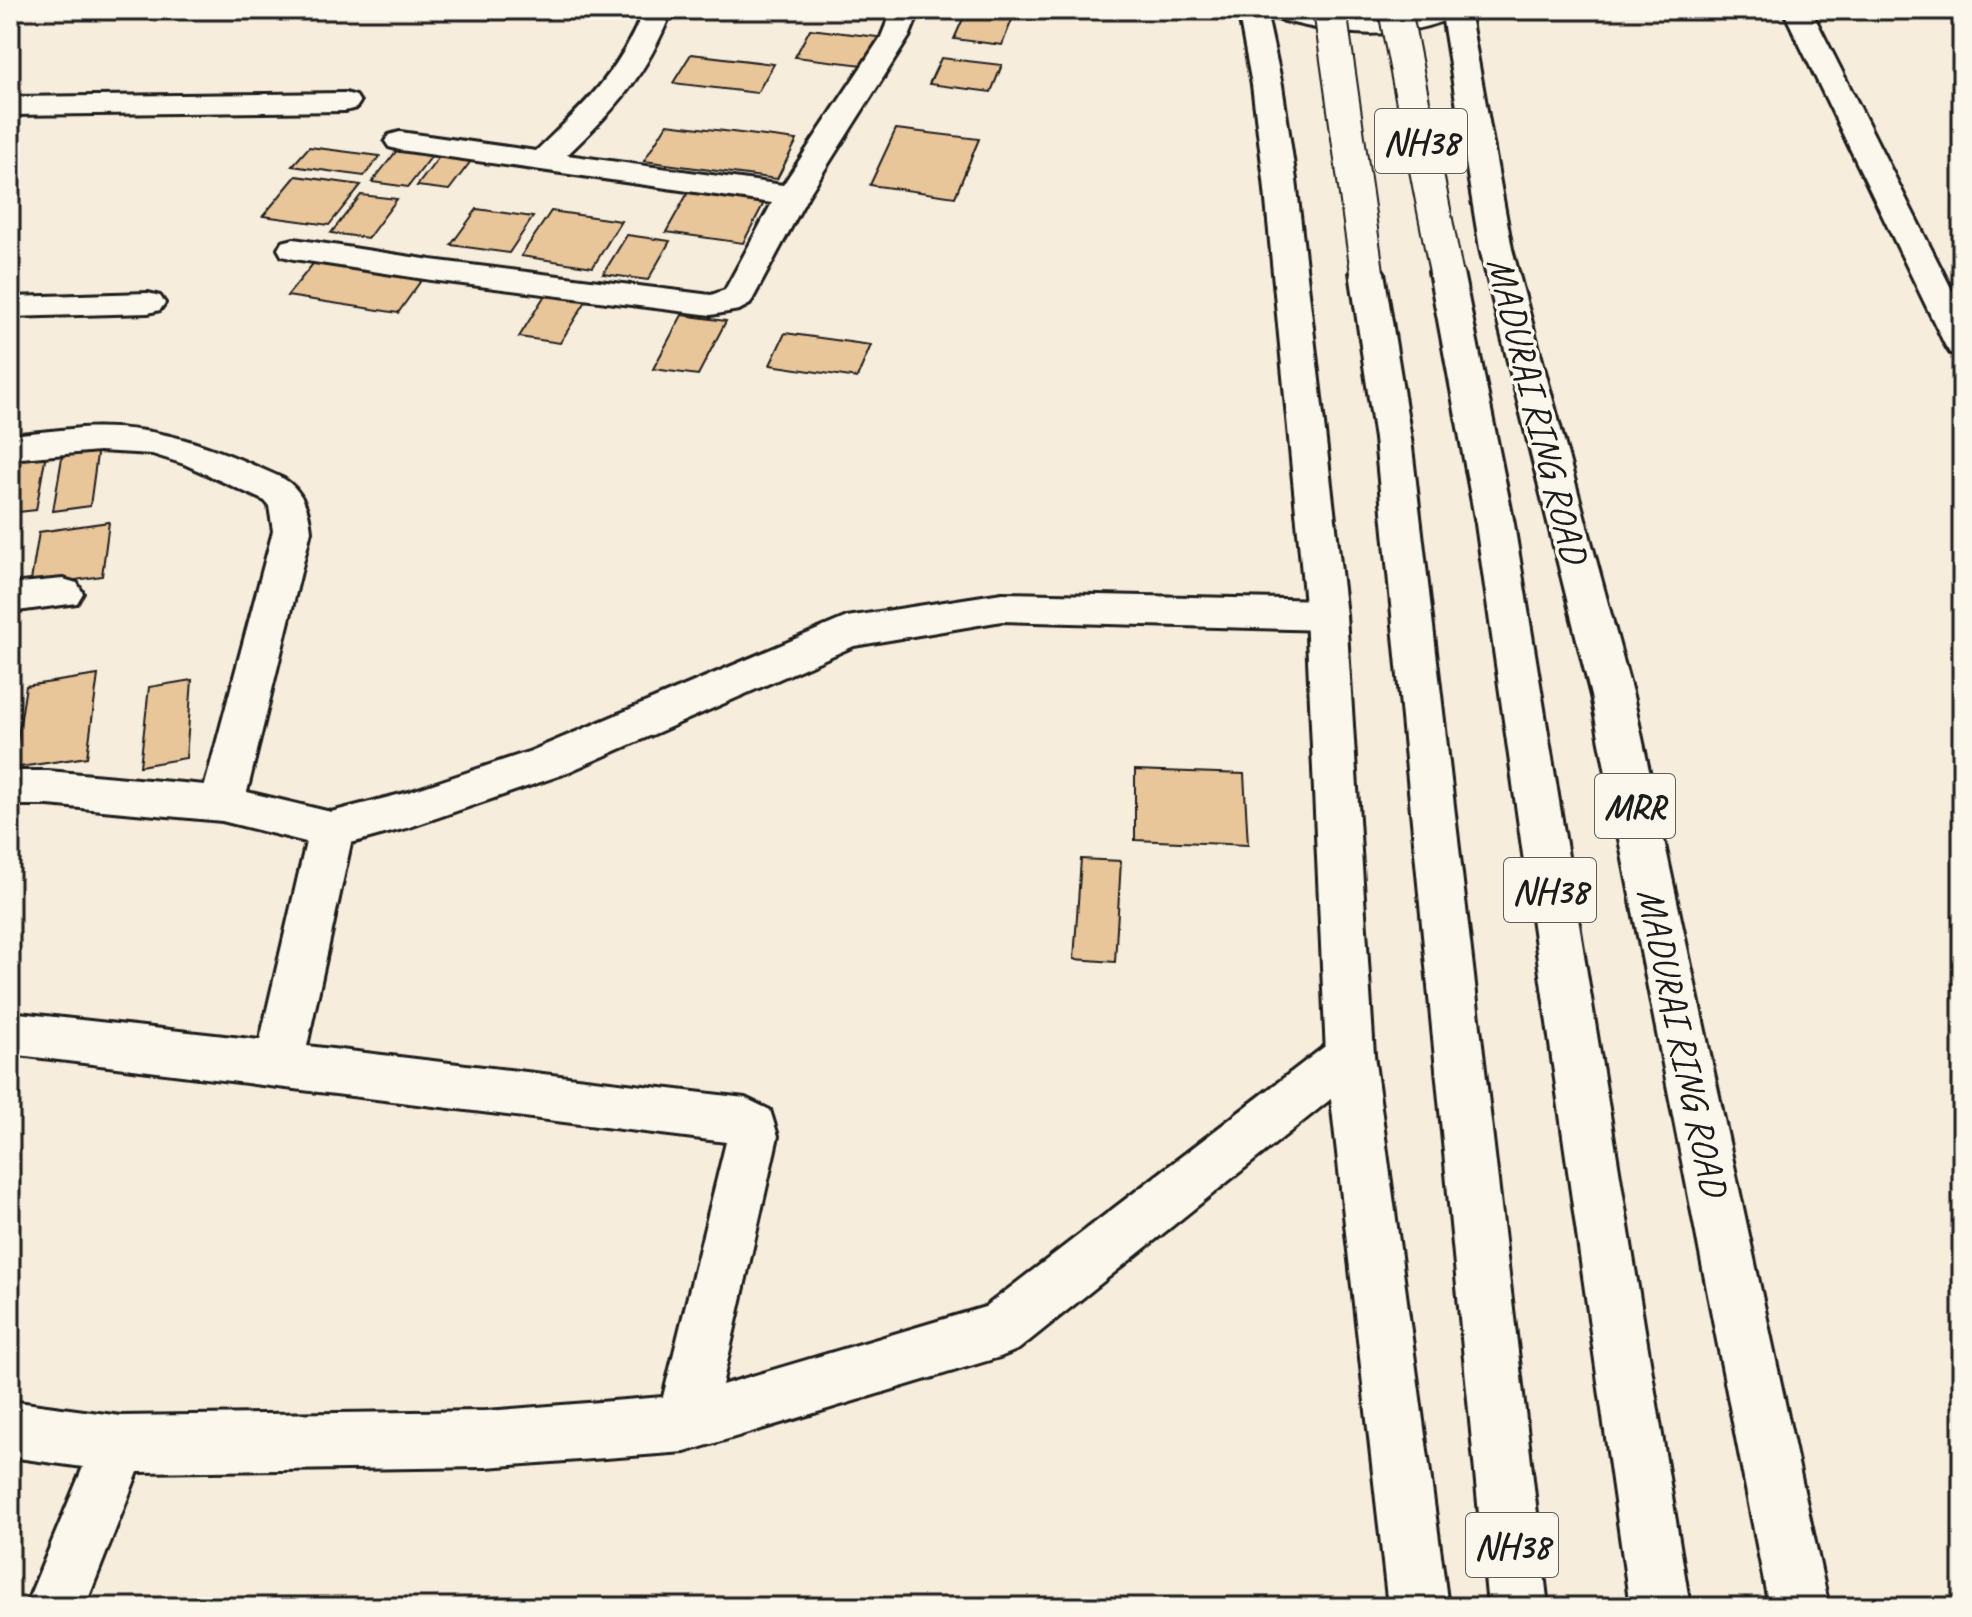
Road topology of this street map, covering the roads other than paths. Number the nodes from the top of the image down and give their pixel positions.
1 (658, 10) edge
2 (906, 10) edge
3 (1252, 10) edge
4 (1277, 10) edge
5 (1330, 10) edge
6 (1395, 10) edge
7 (1445, 10) edge
8 (1455, 10) edge
9 (1797, 10) edge
10 (345, 102) dead end
11 (10, 106) edge
12 (400, 141) dead end
13 (544, 160) junction
14 (792, 196) junction
15 (294, 249) dead end
16 (148, 303) dead end
17 (10, 307) edge
18 (1962, 345) edge
19 (10, 447) edge
20 (63, 593) dead end
21 (10, 598) edge
22 (1326, 615) junction
23 (10, 788) edge
24 (222, 804) junction
25 (331, 830) junction
26 (10, 1033) edge
27 (1350, 1055) junction
28 (279, 1064) junction
29 (685, 1424) junction
30 (10, 1429) edge
31 (121, 1444) junction
32 (55, 1607) edge
33 (1418, 1607) edge
34 (1518, 1607) edge
35 (1660, 1607) edge
36 (1799, 1607) edge

1 - 13 main road
2 - 14 main road
3 - 22 main road
4 - 7 main road
5 - 34 main road, NH38, bridge
6 - 35 main road, NH38, bridge
8 - 36 main road, MADURAI RING ROAD / MRR
9 - 18 main road
10 - 11 main road
12 - 13 main road
13 - 14 main road
14 - 15 main road
16 - 17 main road
19 - 24 main road
20 - 21 main road
22 - 25 main road
22 - 27 main road
23 - 24 main road
24 - 25 main road
25 - 28 main road
26 - 28 main road
27 - 29 main road
27 - 33 main road
28 - 29 main road
29 - 31 main road
30 - 31 main road
31 - 32 main road

